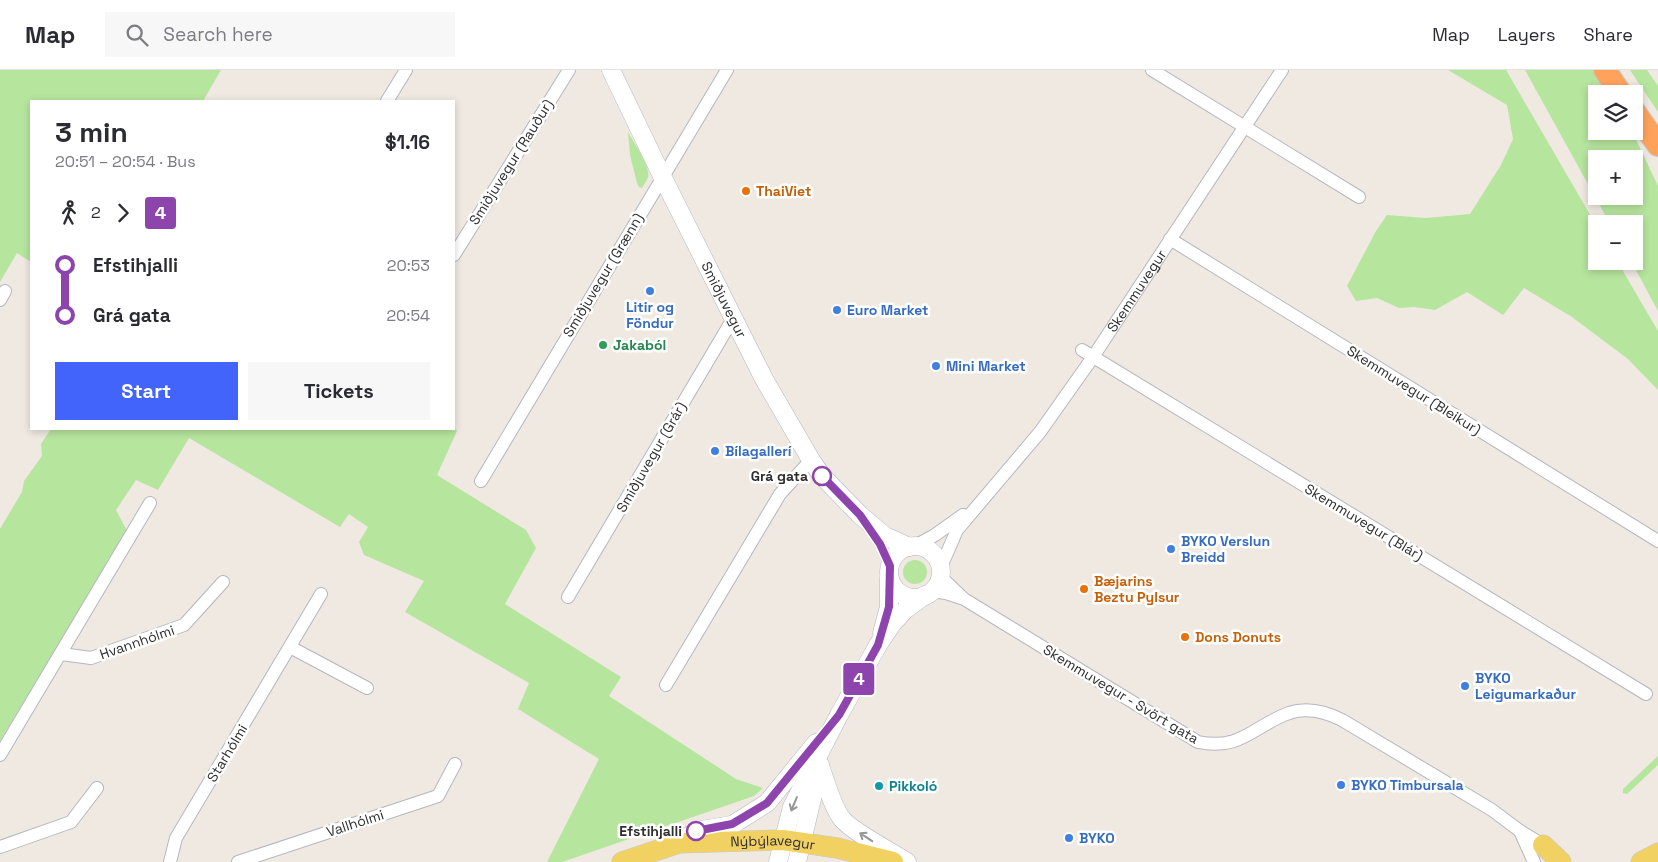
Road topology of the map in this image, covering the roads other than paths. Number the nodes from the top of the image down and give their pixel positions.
1 (406, 70) edge
2 (569, 70) edge
3 (611, 70) edge
4 (727, 70) edge
5 (1152, 70) edge
6 (1282, 70) edge
7 (1604, 70) edge
8 (1615, 85) edge
9 (388, 100) edge
10 (1643, 124) edge
11 (1245, 127) junction
12 (1658, 145) edge
13 (662, 176) junction
14 (1359, 197) dead end
15 (1170, 239) junction
16 (455, 252) edge
17 (734, 317) junction
18 (1082, 350) dead end
19 (1093, 357) junction
20 (811, 460) junction
21 (481, 481) dead end
22 (979, 502) junction
23 (150, 503) dead end
24 (860, 515) junction
25 (1658, 541) edge
26 (912, 546) junction
27 (890, 572) junction
28 (940, 572) junction
29 (223, 582) dead end
30 (928, 593) junction
31 (321, 594) dead end
32 (568, 597) dead end
33 (964, 599) junction
34 (878, 645) junction
35 (290, 647) junction
36 (61, 654) junction
37 (666, 685) dead end
38 (367, 688) dead end
39 (1646, 694) dead end
40 (839, 715) junction
41 (825, 746) junction
42 (0, 755) edge
43 (455, 764) dead end
44 (820, 766) junction
45 (97, 788) dead end
46 (1520, 831) junction
47 (792, 841) junction
48 (679, 843) junction
49 (0, 847) edge
50 (1658, 854) edge
51 (1543, 856) edge
52 (170, 862) edge
53 (238, 862) edge
54 (622, 862) edge
55 (778, 862) edge
56 (797, 862) edge
57 (894, 862) edge
58 (907, 862) edge
59 (1561, 862) edge
60 (1641, 862) edge
61 (1649, 862) edge

1 - 9 street
2 - 16 street, Smiðjuvegur (Rauður)
3 - 13 street, Smiðjuvegur
4 - 13 street, Smiðjuvegur (Grænn)
5 - 11 street
6 - 11 street, Skemmuvegur
7 - 8 highway
10 - 12 highway
11 - 14 street
11 - 15 street, Skemmuvegur
13 - 17 street, Smiðjuvegur
13 - 21 street, Smiðjuvegur (Grænn)
15 - 19 street, Skemmuvegur
15 - 25 street, Skemmuvegur (Bleikur)
17 - 20 street, Smiðjuvegur
17 - 32 street, Smiðjuvegur (Grár)
18 - 19 street, Skemmuvegur (Blár)
19 - 22 street, Skemmuvegur
19 - 39 street, Skemmuvegur (Blár)
20 - 24 street, Smiðjuvegur
20 - 37 street
22 - 26 street, Skemmuvegur
22 - 28 street, Skemmuvegur
23 - 36 street
24 - 26 street, Smiðjuvegur
24 - 27 street, Smiðjuvegur
26 - 27 street
26 - 28 street
27 - 30 street
27 - 34 street
28 - 30 street
28 - 33 street, Skemmuvegur - Svört gata
29 - 36 street, Hvannhólmi
30 - 33 street, Skemmuvegur - Svört gata
30 - 34 street
31 - 35 street, Starhólmi
33 - 46 street, Skemmuvegur - Svört gata
34 - 40 street
35 - 38 street
35 - 52 street, Starhólmi
36 - 42 street
40 - 41 street
40 - 48 street
41 - 44 street
41 -> 47 street
43 - 53 street, Vallhólmi
44 - 47 street
58 -> 44 street
45 - 49 street
46 - 51 street, Skemmuvegur - Svört gata
46 - 51 street
47 - 48 main road, Nýbýlavegur
47 - 55 street
47 - 56 street
47 - 57 main road, Nýbýlavegur
48 - 54 main road, Nýbýlavegur
50 - 60 main road
50 - 61 main road
51 - 59 main road

